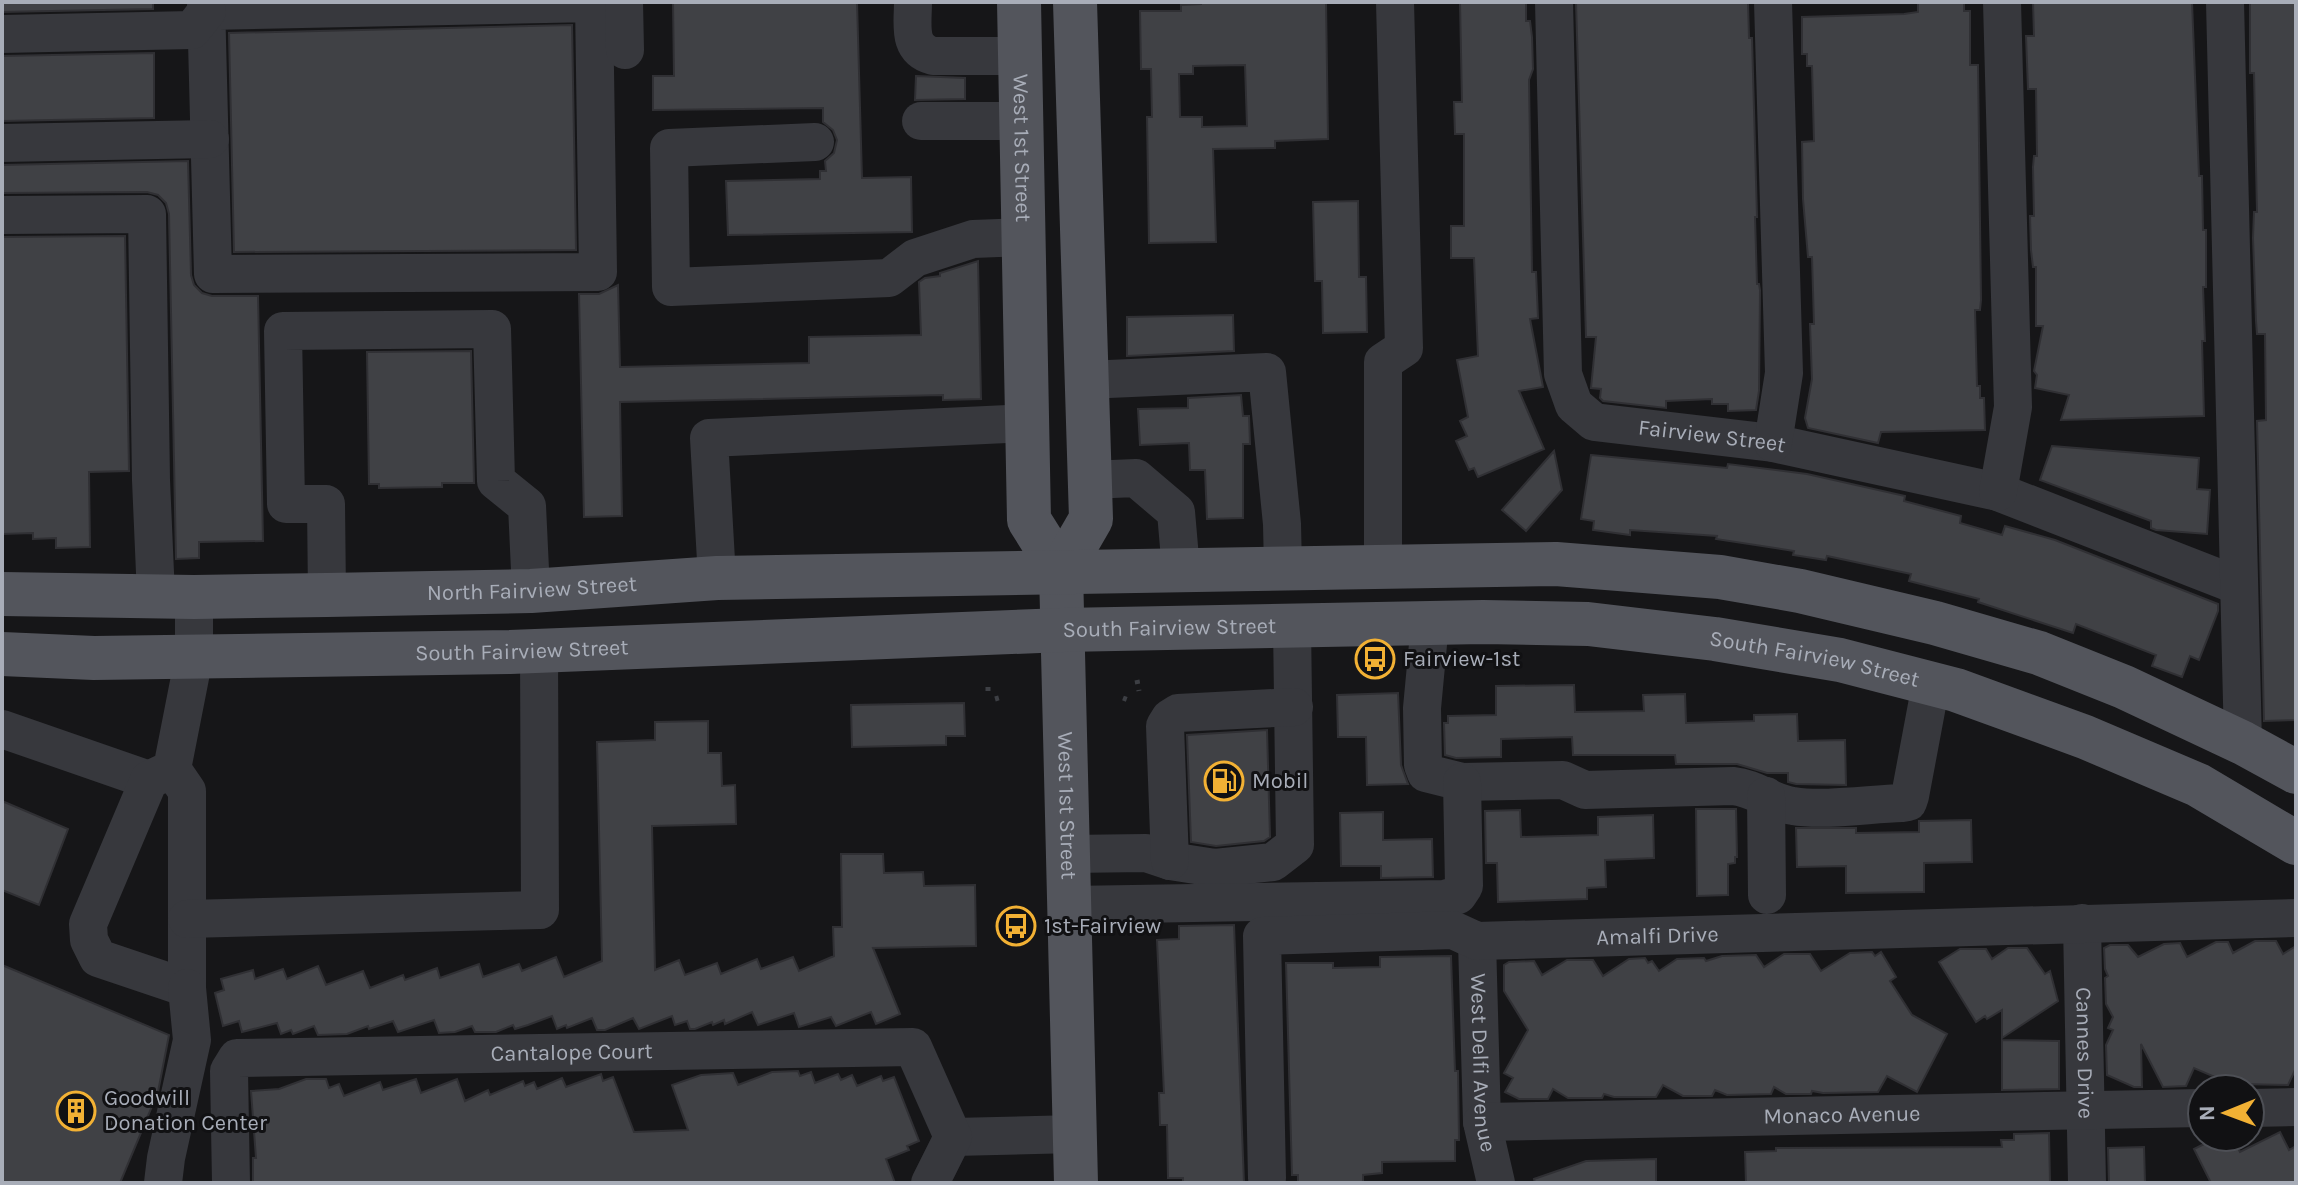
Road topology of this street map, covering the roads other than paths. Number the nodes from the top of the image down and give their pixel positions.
1 (624, 2) edge
2 (913, 2) edge
3 (1019, 2) edge
4 (1075, 2) edge
5 (1395, 2) edge
6 (1554, 2) edge
7 (1773, 2) edge
8 (2002, 2) edge
9 (2225, 2) edge
10 (206, 6) edge
11 (2, 34) edge
12 (625, 50) dead end
13 (1020, 56) junction
14 (921, 121) dead end
15 (1022, 121) junction
16 (210, 139) junction
17 (815, 142) dead end
18 (2, 143) edge
19 (2, 215) edge
20 (1024, 237) junction
21 (1086, 380) junction
22 (1027, 423) junction
23 (1773, 443) junction
24 (1089, 480) junction
25 (1998, 492) junction
26 (1383, 565) junction
27 (1283, 568) junction
28 (1181, 570) junction
29 (1061, 571) junction
30 (717, 578) junction
31 (2239, 586) junction
32 (531, 591) junction
33 (2, 594) edge
34 (327, 595) junction
35 (175, 597) junction
36 (1430, 623) junction
37 (1292, 625) junction
38 (1063, 630) junction
39 (539, 650) junction
40 (2, 654) edge
41 (194, 657) junction
42 (1931, 684) junction
43 (1294, 707) junction
44 (2, 729) edge
45 (2243, 743) junction
46 (2296, 772) edge
47 (161, 775) junction
48 (1462, 782) junction
49 (1766, 796) junction
50 (2296, 843) edge
51 (1068, 854) junction
52 (1170, 861) junction
53 (1767, 895) dead end
54 (1070, 905) junction
55 (2296, 918) edge
56 (187, 919) junction
57 (2082, 923) junction
58 (1477, 941) junction
59 (187, 988) junction
60 (2296, 1107) edge
61 (2186, 1108) edge
62 (2266, 1108) edge
63 (2086, 1110) junction
64 (1482, 1122) junction
65 (1075, 1134) junction
66 (953, 1137) junction
67 (1267, 1178) dead end
68 (163, 1183) edge
69 (231, 1183) edge
70 (930, 1183) edge
71 (1076, 1183) edge
72 (1496, 1183) edge
73 (2087, 1183) edge

1 - 12 street
2 - 13 street
3 - 13 main road, West 1st Street
4 - 21 main road
5 - 26 street
6 - 23 street, Fairview Street
7 - 23 street
8 - 25 street
9 - 31 street
10 - 11 street
10 - 16 street
10 - 16 street
13 - 15 main road, West 1st Street
14 - 15 street
15 - 20 main road, West 1st Street
16 - 18 street
17 - 20 street
19 - 35 street
20 - 22 main road, West 1st Street
21 - 24 main road
21 - 27 street
22 - 29 main road, West 1st Street
22 - 30 street
23 - 25 street, Fairview Street
24 - 28 street
24 - 29 main road
25 - 31 street, Fairview Street
26 - 27 main road
26 - 45 main road
27 - 28 main road
28 - 29 main road
29 - 30 main road, North Fairview Street
29 - 38 main road, West 1st Street
30 - 32 main road, North Fairview Street
31 - 45 street
32 - 34 main road, North Fairview Street
32 - 34 street
33 - 35 main road, North Fairview Street
34 - 35 main road, North Fairview Street
35 - 41 street
36 - 37 main road, South Fairview Street
36 - 42 main road, South Fairview Street
36 - 48 street
37 - 38 main road, South Fairview Street
37 - 43 street
38 - 39 main road, South Fairview Street
38 - 51 main road, West 1st Street
39 - 41 main road, South Fairview Street
39 - 56 street
40 - 41 main road, South Fairview Street
41 - 47 street
42 - 49 street
42 - 50 main road, South Fairview Street
43 - 52 street
43 - 52 street
44 - 47 street
45 - 46 main road
47 - 56 street
47 - 59 street
48 - 49 street
48 - 54 street
49 - 53 street
51 - 52 street
51 - 54 main road, West 1st Street
54 - 65 main road, West 1st Street
55 - 57 street, Amalfi Drive
56 - 59 street
57 - 58 street, Amalfi Drive
57 - 63 street, Cannes Drive
58 - 64 street, West Delfi Avenue
58 - 67 street, Amalfi Drive
59 - 68 street
60 - 62 street
61 - 63 street, Monaco Avenue
63 - 64 street, Monaco Avenue
63 - 73 street, Cannes Drive
64 - 72 street, West Delfi Avenue
65 - 66 street
65 - 71 main road, West 1st Street
66 - 69 street, Cantalope Court
66 - 70 street

